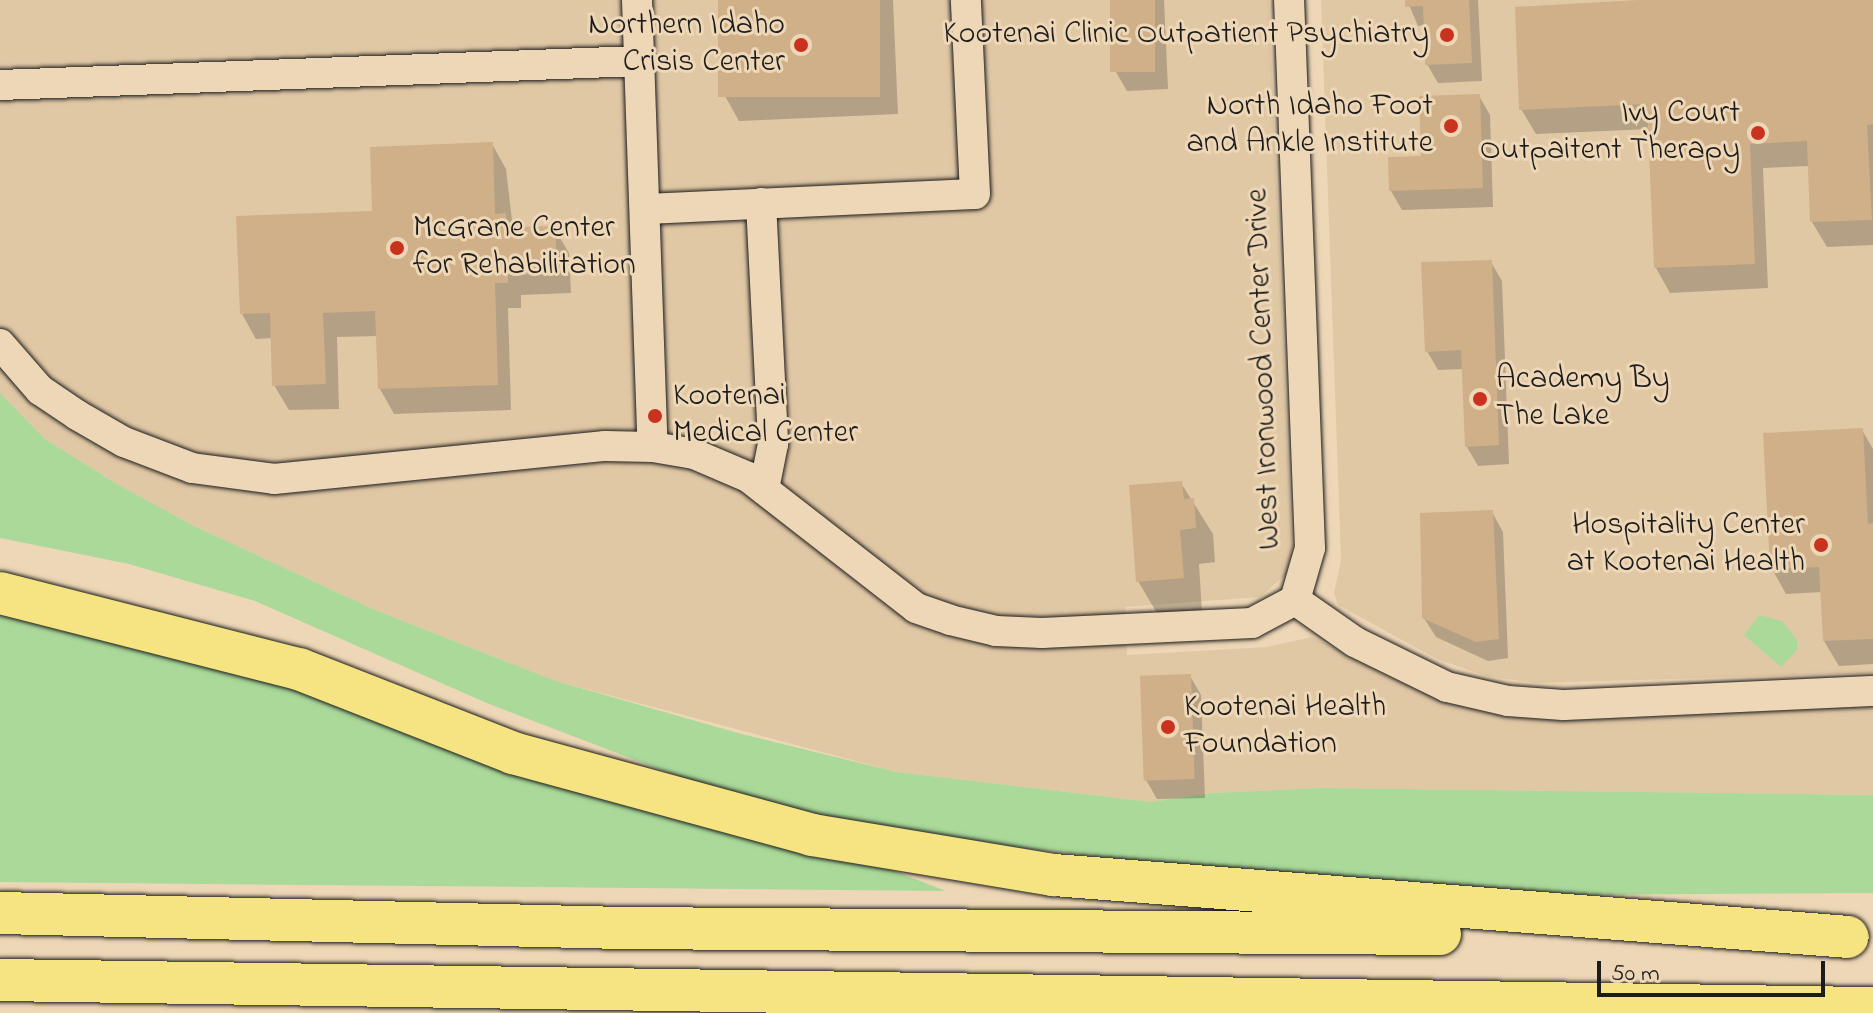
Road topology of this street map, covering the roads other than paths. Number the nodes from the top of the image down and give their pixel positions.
1 (637, 0) edge
2 (966, 0) edge
3 (1289, 0) edge
4 (640, 61) junction
5 (0, 85) edge
6 (761, 203) junction
7 (645, 209) junction
8 (0, 344) edge
9 (653, 447) junction
10 (764, 489) junction
11 (0, 581) edge
12 (0, 593) edge
13 (1295, 600) junction
14 (73, 608) junction
15 (1873, 691) edge
16 (0, 913) edge
17 (1861, 937) edge
18 (0, 980) edge
19 (1737, 1007) junction
20 (1873, 1008) edge
21 (1666, 1013) edge

1 - 4 street
2 - 6 street
3 - 13 street, West Ironwood Center Drive
4 - 5 street
4 - 7 street
6 - 7 street
6 - 10 street
7 - 9 street
8 - 9 street
9 - 10 street
10 - 13 street
11 - 14 highway
12 - 14 highway
13 - 15 street
14 - 17 highway
16 - 17 highway
18 - 19 highway
19 - 20 highway
19 - 21 highway

